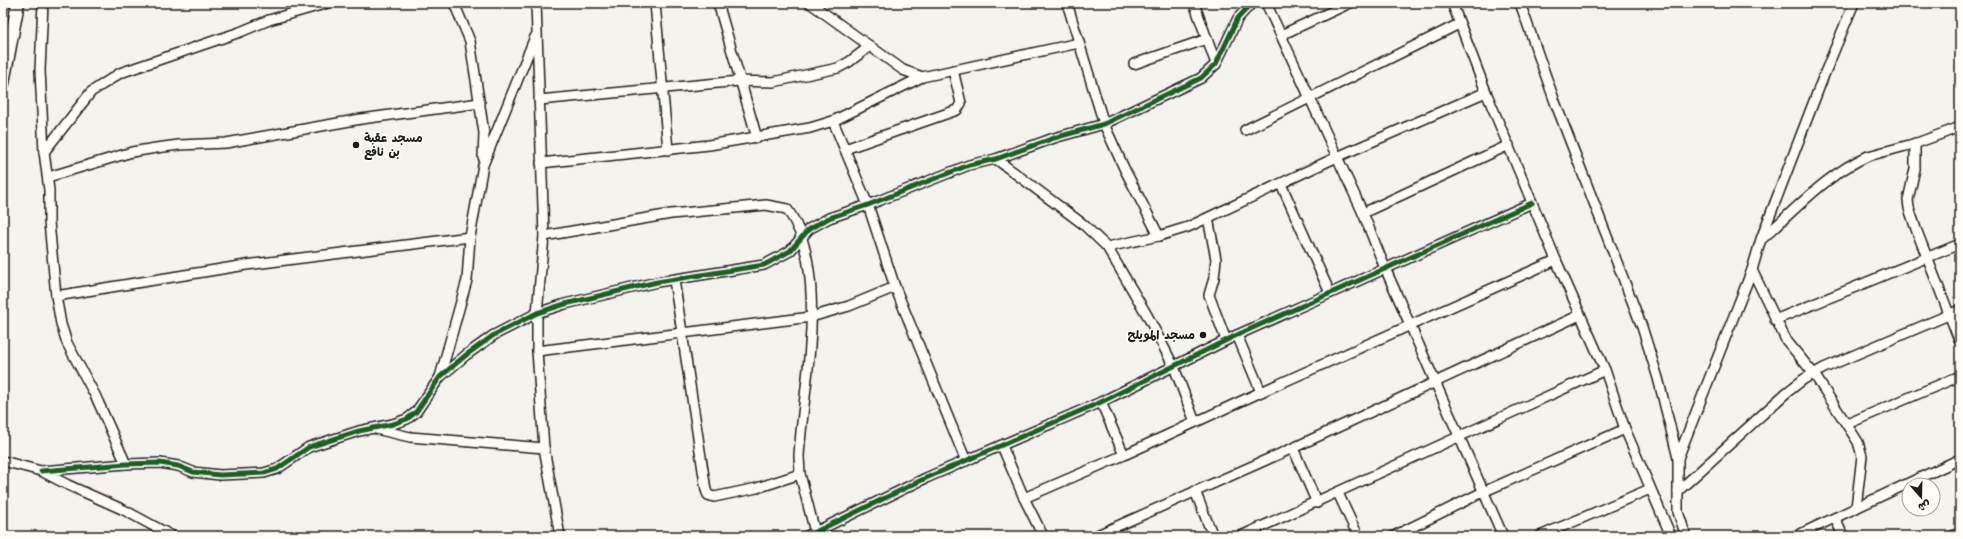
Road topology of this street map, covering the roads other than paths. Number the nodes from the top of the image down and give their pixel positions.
1 (18, 3) edge
2 (43, 3) edge
3 (328, 3) edge
4 (454, 3) edge
5 (536, 3) edge
6 (655, 3) edge
7 (718, 3) edge
8 (810, 3) edge
9 (1067, 3) edge
10 (1194, 3) edge
11 (1252, 3) edge
12 (1266, 3) edge
13 (1350, 3) edge
14 (1452, 3) edge
15 (1520, 3) edge
16 (1854, 3) edge
17 (1459, 24) junction
18 (536, 34) junction
19 (1280, 35) junction
20 (1207, 39) junction
21 (1079, 43) junction
22 (870, 46) junction
23 (1134, 64) dead end
24 (1216, 64) junction
25 (953, 70) junction
26 (922, 77) junction
27 (739, 81) junction
28 (3, 83) edge
29 (662, 88) junction
30 (1486, 92) junction
31 (1308, 98) junction
32 (539, 100) junction
33 (480, 103) junction
34 (833, 121) junction
35 (1104, 124) junction
36 (1960, 127) edge
37 (1245, 130) dead end
38 (756, 138) junction
39 (1915, 143) junction
40 (1509, 145) junction
41 (845, 149) junction
42 (668, 150) junction
43 (44, 152) junction
44 (1338, 157) junction
45 (996, 159) junction
46 (541, 163) junction
47 (483, 165) junction
48 (48, 177) junction
49 (1280, 184) junction
50 (1532, 203) junction
51 (868, 205) junction
52 (1363, 213) junction
53 (1208, 218) junction
54 (544, 236) junction
55 (1159, 236) junction
56 (470, 237) junction
57 (801, 237) junction
58 (1761, 239) junction
59 (1960, 244) edge
60 (1107, 247) junction
61 (1927, 257) junction
62 (1556, 260) junction
63 (1385, 268) junction
64 (1752, 270) junction
65 (674, 280) junction
66 (894, 287) junction
67 (1330, 293) junction
68 (56, 296) junction
69 (1960, 310) edge
70 (537, 313) junction
71 (1949, 314) junction
72 (1580, 315) junction
73 (811, 318) junction
74 (1775, 320) junction
75 (1411, 325) junction
76 (683, 334) junction
77 (1237, 335) junction
78 (1226, 340) junction
79 (1960, 342) edge
80 (537, 351) junction
81 (1174, 368) junction
82 (1605, 370) junction
83 (1814, 374) junction
84 (1960, 376) edge
85 (440, 377) junction
86 (1435, 381) junction
87 (1261, 392) junction
88 (1101, 402) junction
89 (1195, 422) junction
90 (1847, 424) junction
91 (372, 428) junction
92 (1625, 429) junction
93 (1459, 436) junction
94 (1002, 446) junction
95 (544, 448) junction
96 (1293, 448) junction
97 (1124, 455) junction
98 (1678, 458) junction
99 (1960, 459) edge
100 (3, 461) edge
101 (966, 461) junction
102 (126, 464) junction
103 (41, 471) junction
104 (800, 474) junction
105 (1650, 489) junction
106 (1194, 491) junction
107 (1678, 491) junction
108 (1483, 492) junction
109 (1338, 493) junction
110 (1024, 498) junction
111 (1316, 503) junction
112 (1856, 508) junction
113 (1835, 518) junction
114 (1960, 533) edge
115 (812, 535) edge
116 (172, 536) edge
117 (560, 536) edge
118 (1043, 536) edge
119 (1095, 536) edge
120 (1213, 536) edge
121 (1241, 536) edge
122 (1358, 536) edge
123 (1394, 536) edge
124 (1503, 536) edge
125 (1540, 536) edge
126 (1671, 536) edge
127 (1686, 536) edge
128 (1796, 536) edge
129 (1843, 536) edge
130 (1952, 536) edge

1 - 28 main road
2 - 43 street
3 - 43 street
4 - 33 street
5 - 18 street
6 - 29 street
7 - 27 street
8 - 22 street
9 - 21 street
10 - 20 street
11 - 24 street
12 - 19 street
13 - 19 street
14 - 17 street
15 - 98 street
16 - 58 street
17 - 30 street
17 - 31 street
18 - 32 street
18 - 47 street
19 - 31 street
20 - 23 street
20 - 24 street
21 - 25 street
21 - 35 street
22 - 26 street
22 - 27 street
24 - 35 street
25 - 26 street
25 - 41 street
26 - 34 street
27 - 29 street
27 - 38 street
29 - 32 street
29 - 42 street
30 - 40 street
30 - 44 street
31 - 37 street
31 - 44 street
32 - 46 street
33 - 47 street
33 - 48 street
34 - 38 street
34 - 41 street
35 - 45 street
35 - 55 street
36 - 39 street
38 - 42 street
39 - 58 street
39 - 61 street
40 - 50 street
40 - 52 street
41 - 51 street
42 - 46 street
43 - 48 street
44 - 49 street
44 - 52 street
45 - 51 street
45 - 60 street
46 - 54 street
47 - 56 street
48 - 68 street
49 - 53 street
49 - 67 street
50 - 62 street
50 - 63 street
51 - 57 street
51 - 66 street
52 - 63 street
53 - 55 street
53 - 78 street
54 - 57 street
54 - 70 street
55 - 60 street
56 - 68 street
56 - 85 street
57 - 65 street
57 - 73 street
58 - 64 street
59 - 61 street
60 - 81 street
61 - 71 street
61 - 74 street
62 - 72 street
62 - 75 street
63 - 67 street
63 - 75 street
64 - 74 street
64 - 98 street
65 - 70 street
65 - 76 street
66 - 73 street
66 - 101 street
67 - 77 street
68 - 102 street
69 - 71 street
70 - 80 street
70 - 85 street
71 - 79 street
71 - 83 street
72 - 82 street
72 - 86 street
73 - 76 street
73 - 104 street
74 - 83 street
75 - 86 street
75 - 87 street
76 - 80 street
76 - 104 street
77 - 78 street
77 - 87 street
78 - 81 street
80 - 95 street
81 - 88 street
81 - 89 street
82 - 92 street
82 - 93 street
83 - 90 street
83 - 107 street
84 - 90 street
85 - 91 street
86 - 93 street
86 - 96 street
87 - 89 street
88 - 94 street
88 - 97 street
89 - 97 street
90 - 112 street
91 - 95 street
91 - 102 street
92 - 105 street
92 - 108 street
93 - 108 street
93 - 109 street
94 - 101 street
94 - 110 street
95 - 117 street
96 - 106 street
96 - 111 street
97 - 110 street
98 - 107 street
99 - 112 street
100 - 103 street
101 - 115 street
102 - 103 street
103 - 116 street
104 - 115 street
105 - 125 street
105 - 126 street
106 - 119 street
106 - 120 street
107 - 127 street
108 - 123 street
108 - 124 street
109 - 111 street
109 - 122 street
110 - 118 street
111 - 121 street
112 - 113 street
113 - 128 street
113 - 129 street
114 - 130 street

